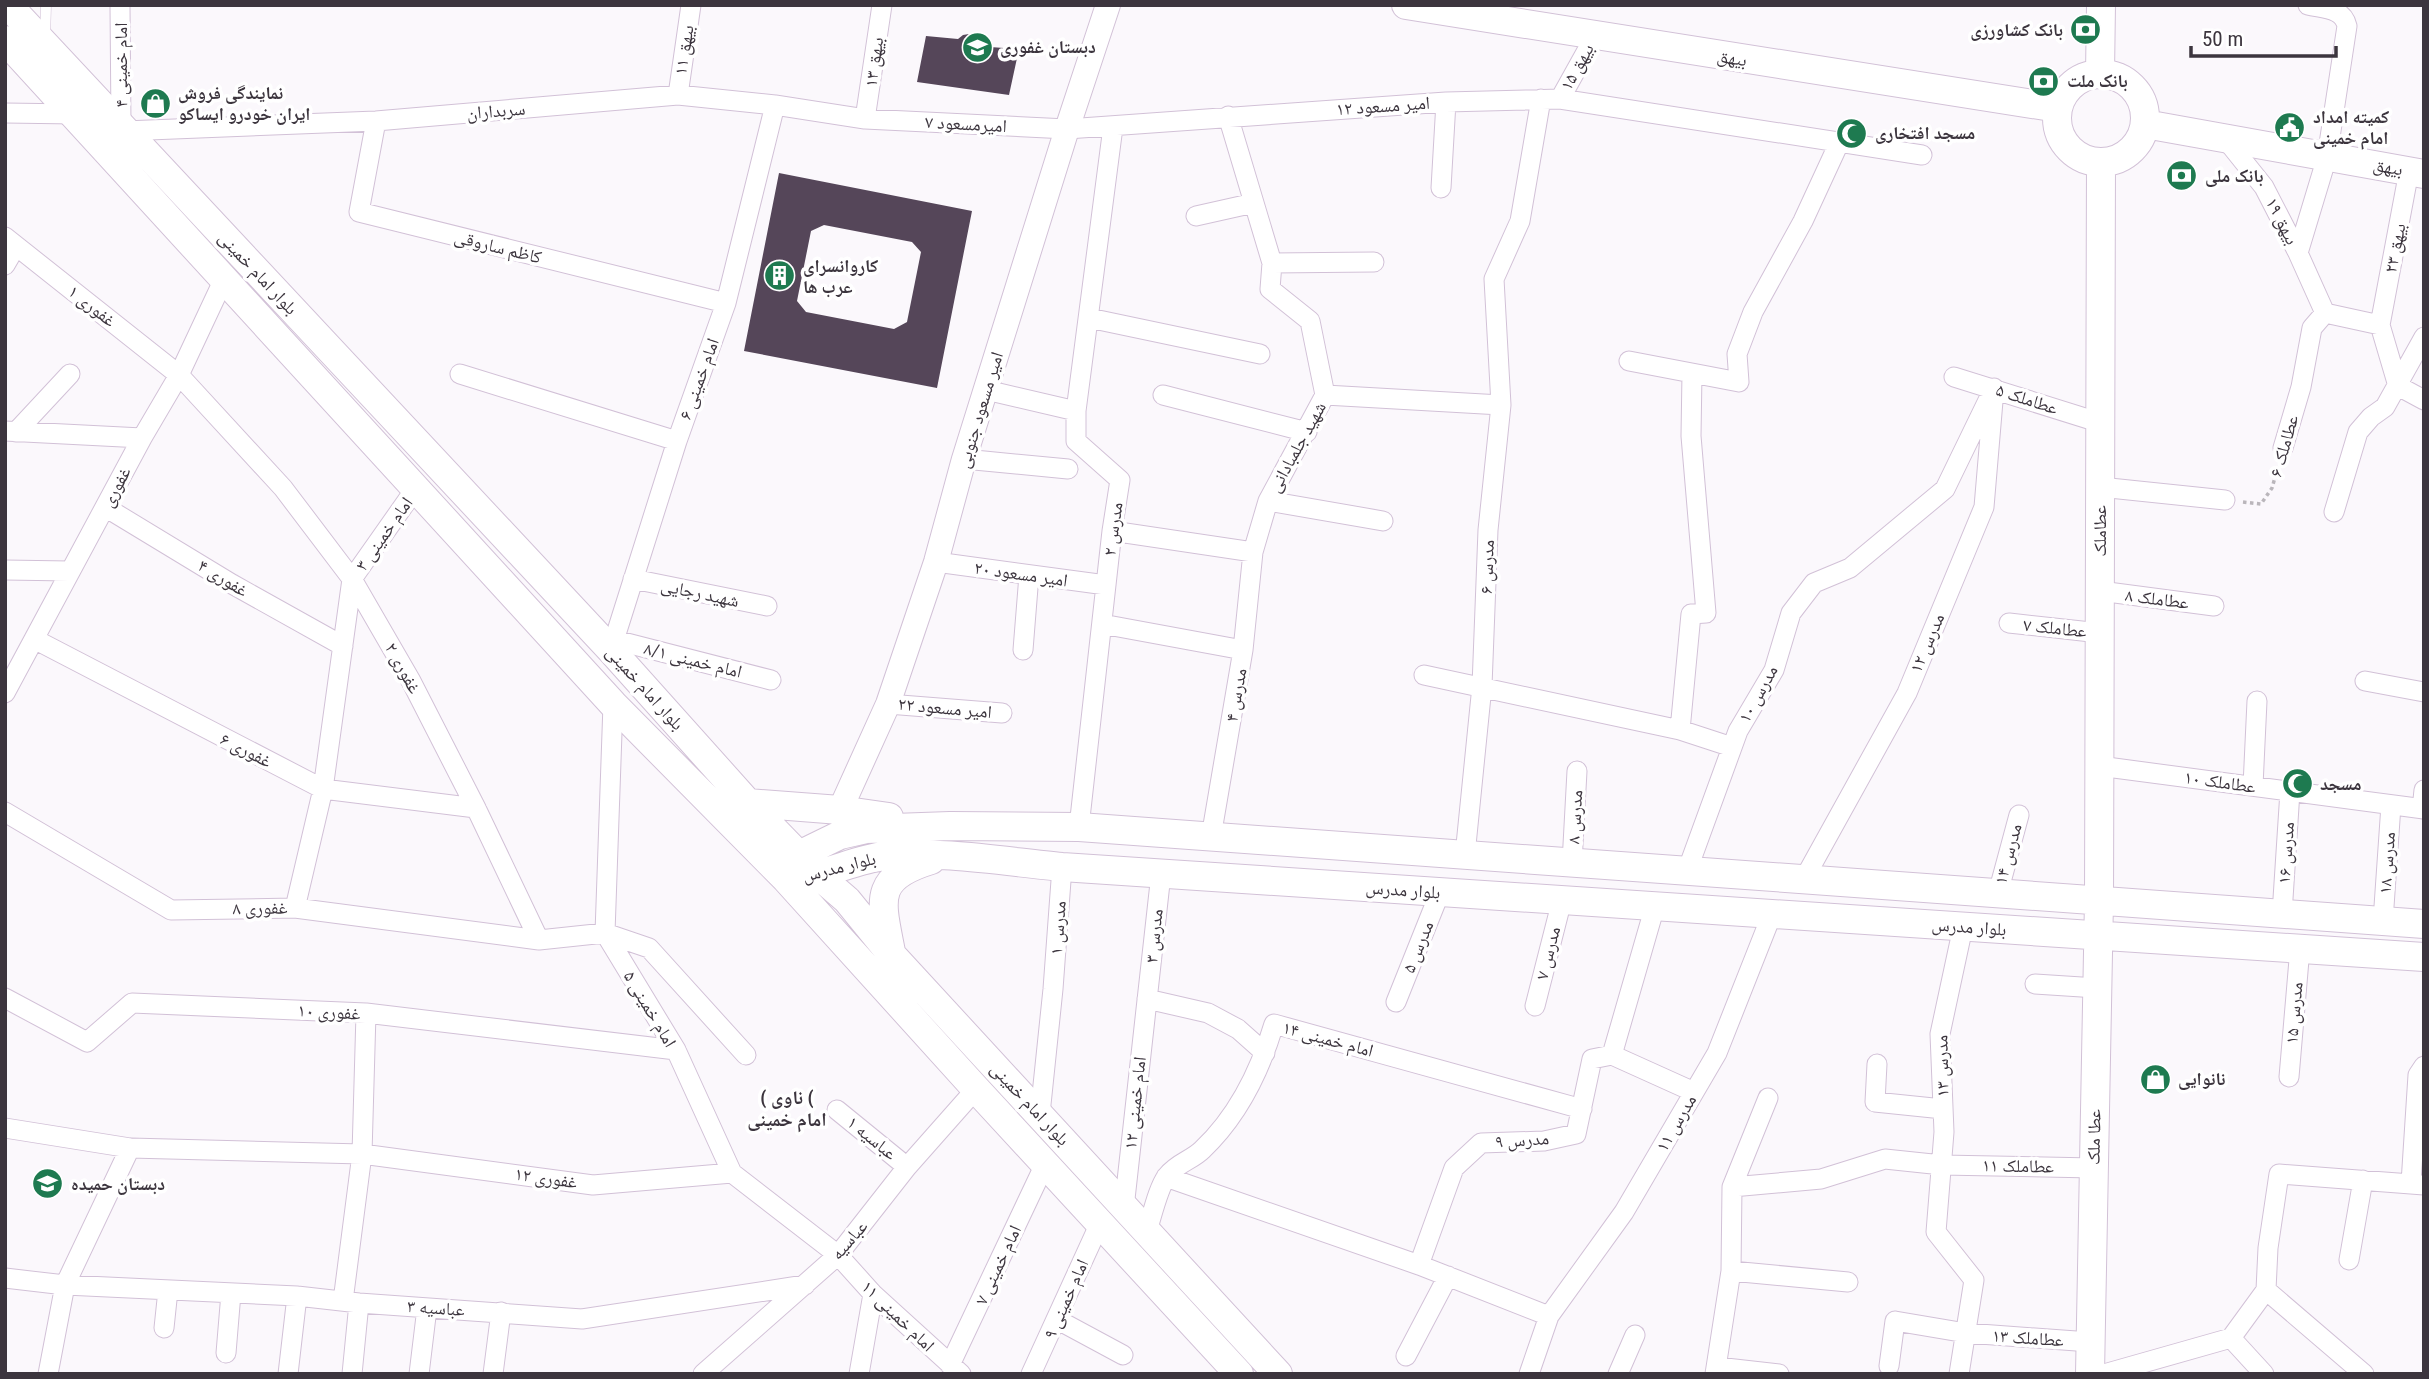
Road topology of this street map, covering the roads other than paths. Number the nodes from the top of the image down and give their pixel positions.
1 (8, 5) edge
2 (46, 5) edge
3 (691, 5) edge
4 (882, 5) edge
5 (1108, 5) edge
6 (2101, 5) edge
7 (2308, 5) edge
8 (120, 6) edge
9 (1416, 6) edge
10 (1595, 36) junction
11 (5, 40) edge
12 (45, 45) junction
13 (2100, 73) junction
14 (678, 95) junction
15 (1550, 99) junction
16 (1446, 102) junction
17 (775, 105) junction
18 (2058, 108) junction
19 (5, 113) edge
20 (75, 114) junction
21 (1228, 116) junction
22 (865, 119) junction
23 (376, 121) junction
24 (2145, 124) junction
25 (1113, 127) junction
26 (122, 128) junction
27 (1067, 129) junction
28 (2224, 136) junction
29 (1839, 143) junction
30 (1922, 155) dead end
31 (2327, 156) junction
32 (2101, 162) junction
33 (2416, 172) edge
34 (1441, 188) dead end
35 (1254, 203) junction
36 (1196, 216) dead end
37 (11, 242) edge
38 (2298, 253) junction
39 (1374, 262) dead end
40 (1272, 263) junction
41 (5, 265) edge
42 (224, 279) junction
43 (1494, 279) joint
44 (726, 303) junction
45 (2325, 313) junction
46 (1089, 318) junction
47 (2380, 325) junction
48 (2424, 337) edge
49 (1261, 354) dead end
50 (1629, 361) dead end
51 (1692, 373) junction
52 (70, 374) dead end
53 (460, 374) dead end
54 (179, 375) junction
55 (1954, 377) dead end
56 (2398, 386) junction
57 (1994, 388) junction
58 (986, 390) junction
59 (1163, 395) dead end
60 (1325, 396) junction
61 (2424, 400) edge
62 (1501, 405) junction
63 (1076, 411) junction
64 (2101, 423) junction
65 (11, 432) edge
66 (1307, 432) junction
67 (142, 438) junction
68 (677, 441) junction
69 (2283, 448) road end
70 (964, 460) junction
71 (1068, 469) dead end
72 (2100, 486) junction
73 (416, 488) junction
74 (2225, 500) road end
75 (1268, 501) junction
76 (105, 507) junction
77 (2334, 512) dead end
78 (1383, 521) dead end
79 (1112, 531) junction
80 (1253, 552) junction
81 (936, 562) junction
82 (5, 570) edge
83 (69, 571) junction
84 (1030, 575) junction
85 (352, 579) junction
86 (633, 579) junction
87 (549, 584) junction
88 (1106, 585) junction
89 (2100, 591) junction
90 (523, 605) junction
91 (2214, 606) dead end
92 (767, 607) dead end
93 (2009, 623) dead end
94 (1102, 625) junction
95 (2100, 633) junction
96 (34, 639) junction
97 (613, 645) junction
98 (343, 646) junction
99 (1023, 650) dead end
100 (1244, 650) junction
101 (1424, 675) dead end
102 (771, 680) dead end
103 (2365, 681) dead end
104 (1482, 686) junction
105 (2424, 692) edge
106 (5, 693) edge
107 (2257, 701) dead end
108 (613, 704) junction
109 (888, 704) junction
110 (1002, 713) dead end
111 (1680, 730) junction
112 (1732, 747) junction
113 (2099, 766) junction
114 (1577, 771) dead end
115 (2253, 786) junction
116 (323, 789) junction
117 (2290, 791) junction
118 (748, 803) junction
119 (2423, 803) edge
120 (2392, 805) junction
121 (476, 807) junction
122 (840, 810) junction
123 (5, 812) edge
124 (2019, 815) dead end
125 (950, 826) junction
126 (1079, 827) junction
127 (1211, 837) junction
128 (1465, 855) junction
129 (944, 856) junction
130 (1572, 863) junction
131 (1062, 867) junction
132 (801, 870) junction
133 (1687, 871) junction
134 (1161, 874) junction
135 (1804, 879) junction
136 (1451, 893) junction
137 (1998, 893) junction
138 (1562, 900) junction
139 (2099, 900) junction
140 (1655, 906) junction
141 (295, 908) junction
142 (1772, 914) junction
143 (2282, 914) junction
144 (2383, 921) junction
145 (2424, 924) edge
146 (1964, 926) junction
147 (605, 933) junction
148 (2098, 935) junction
149 (539, 940) junction
150 (2300, 948) junction
151 (891, 954) junction
152 (2424, 957) edge
153 (869, 972) junction
154 (2035, 984) dead end
155 (2097, 988) junction
156 (5, 998) edge
157 (1147, 999) junction
158 (1396, 1002) dead end
159 (1535, 1006) dead end
160 (366, 1013) junction
161 (676, 1050) junction
162 (1265, 1053) junction
163 (746, 1055) dead end
164 (1612, 1055) junction
165 (1877, 1064) dead end
166 (2424, 1066) edge
167 (2288, 1077) dead end
168 (975, 1089) junction
169 (1694, 1091) junction
170 (1769, 1098) dead end
171 (1582, 1109) junction
172 (1943, 1109) junction
173 (837, 1110) dead end
174 (1040, 1114) junction
175 (5, 1128) edge
176 (130, 1149) junction
177 (362, 1154) junction
178 (1045, 1164) junction
179 (1942, 1165) junction
180 (908, 1167) junction
181 (2094, 1168) junction
182 (732, 1173) junction
183 (1166, 1177) junction
184 (2363, 1180) junction
185 (2418, 1184) edge
186 (1732, 1187) junction
187 (1124, 1208) junction
188 (1100, 1223) junction
189 (1147, 1231) junction
190 (838, 1255) junction
191 (2349, 1260) dead end
192 (1419, 1265) junction
193 (1731, 1271) junction
194 (1448, 1276) junction
195 (5, 1278) edge
196 (1848, 1282) dead end
197 (65, 1285) junction
198 (805, 1286) junction
199 (168, 1290) junction
200 (2266, 1290) junction
201 (230, 1293) junction
202 (873, 1294) junction
203 (297, 1296) junction
204 (351, 1302) junction
205 (426, 1308) junction
206 (500, 1312) junction
207 (1549, 1316) junction
208 (1058, 1320) junction
209 (164, 1328) dead end
210 (1966, 1333) junction
211 (1635, 1335) dead end
212 (2231, 1338) junction
213 (2090, 1342) junction
214 (226, 1353) dead end
215 (1123, 1355) dead end
216 (1406, 1356) dead end
217 (1889, 1366) dead end
218 (955, 1369) edge
219 (1716, 1370) edge
220 (48, 1374) edge
221 (288, 1374) edge
222 (352, 1374) edge
223 (419, 1374) edge
224 (493, 1374) edge
225 (703, 1374) edge
226 (859, 1374) edge
227 (1031, 1374) edge
228 (1239, 1374) edge
229 (1278, 1374) edge
230 (1529, 1374) edge
231 (1618, 1374) edge
232 (1779, 1374) edge
233 (1959, 1374) edge
234 (2090, 1374) edge
235 (2104, 1374) edge
236 (2263, 1374) edge
237 (2364, 1374) edge

1 - 12 main road, بلوار امام خمینی
2 - 12 lane
3 - 14 street, بیهق ۱۱
4 - 22 street, بیهق ۱۳
5 - 27 street, امیر مسعود جنوبی
6 - 13 main road
7 - 31 street
8 - 26 street, امام خمینی ۴
9 - 10 main road, بیهق
10 - 15 street, بیهق ۱۵
10 - 18 main road, بیهق
11 - 20 main road, بلوار امام خمینی
12 - 26 main road, بلوار امام خمینی
13 - 18 main road
13 - 24 main road
14 - 17 street, سربداران
14 - 23 street, سربداران
15 - 16 street, امیر مسعود ۱۲
15 - 29 street, امیر مسعود ۱۲
15 - 43 street, بیهق ۱۵
16 - 21 street, امیر مسعود ۱۲
16 - 34 street
17 - 22 street, سربداران
17 - 44 street, امام خمینی ۶
18 - 32 main road
19 - 20 street
20 - 42 main road, بلوار امام خمینی
21 - 25 street, امیر مسعود ۱۲
21 - 35 street, شهید جلمبادانی
22 - 27 street, امیرمسعود ۷
23 - 26 street, سربداران
23 - 44 street, کاظم ساروقی
24 - 28 main road, بیهق
24 - 32 main road
25 - 27 street, امیر مسعود ۱۲
25 - 46 street, مدرس ۲
26 - 87 main road, بلوار امام خمینی
27 - 58 street, امیر مسعود جنوبی
28 - 31 main road, بیهق
28 - 38 street, بیهق ۱۹
29 - 30 street, امیر مسعود ۱۲
29 - 51 street
31 - 33 main road, بیهق
31 - 38 street
32 - 64 main road, عطاملک
33 - 47 street, بیهق ۲۳
35 - 36 street
35 - 40 street, شهید جلمبادانی
37 - 41 street
37 - 54 street, غفوری ۱
38 - 45 street, بیهق ۱۹
39 - 40 street
40 - 60 street, شهید جلمبادانی
42 - 54 street, غفوری
42 - 73 main road, بلوار امام خمینی
43 - 62 street, مدرس ۶
44 - 68 street, امام خمینی ۶
45 - 47 street
45 - 69 street, عطاملک ۶
46 - 49 street
46 - 63 street, مدرس ۲
47 - 56 street
48 - 56 street
50 - 51 street
51 - 111 street
52 - 65 street
53 - 68 street
54 - 67 street, غفوری
54 - 85 street, غفوری ۲
55 - 57 street, عطاملک ۵
56 - 61 street
56 - 77 street
57 - 64 street, عطاملک ۵
57 - 112 street, مدرس ۱۰
57 - 135 street, مدرس ۱۲
58 - 63 street
58 - 70 street, امیر مسعود جنوبی
59 - 66 street
60 - 62 street
60 - 66 street, شهید جلمبادانی
62 - 104 street, مدرس ۶
63 - 79 street, مدرس ۲
64 - 72 main road, عطاملک
65 - 67 street
66 - 75 street, شهید جلمبادانی
67 - 76 street, غفوری
68 - 86 street, امام خمینی ۶
70 - 71 street
70 - 81 street, امیر مسعود جنوبی
72 - 74 street
72 - 89 main road, عطاملک
73 - 85 street, امام خمینی ۳
73 - 90 main road, بلوار امام خمینی
75 - 78 street
75 - 80 street, شهید جلمبادانی
76 - 83 street, غفوری
76 - 98 street, غفوری ۴
79 - 80 street
79 - 88 street, مدرس ۲
80 - 100 street, مدرس ۴
81 - 84 street, امیر مسعود ۲۰
81 - 109 street, امیر مسعود جنوبی
82 - 83 street
83 - 96 street, غفوری
84 - 88 street, امیر مسعود ۲۰
84 - 99 street
85 - 98 street
85 - 121 street, غفوری ۲
86 - 92 street, شهید رجایی
86 - 97 street, امام خمینی ۶
87 - 90 main road
87 - 97 main road, بلوار امام خمینی
88 - 94 street, مدرس ۲
89 - 91 street, عطاملک ۸
89 - 95 main road, عطاملک
90 - 108 main road, بلوار امام خمینی
93 - 95 street, عطاملک ۷
94 - 100 street
94 - 126 street, مدرس ۲
95 - 113 main road, عطاملک
96 - 106 street, غفوری
96 - 116 street, غفوری ۶
97 - 102 street, امام خمینی ۸/۱
97 - 118 main road, بلوار امام خمینی
98 - 116 street
100 - 127 street, مدرس ۴
101 - 104 street
103 - 105 street
104 - 111 street
104 - 128 street, مدرس ۶
107 - 115 street
108 - 132 main road, بلوار امام خمینی
108 - 147 street
109 - 110 street, امیر مسعود ۲۲
109 - 122 street, امیر مسعود جنوبی
111 - 112 street
112 - 133 street, مدرس ۱۰
113 - 115 street, عطاملک ۱۰
113 - 139 main road, عطاملک
114 - 130 street, مدرس ۸
115 - 117 street, عطاملک ۱۰
116 - 121 street, غفوری ۶
116 - 141 street
117 - 120 street, عطاملک ۱۰
117 - 143 street, مدرس ۱۶
118 - 122 main road
118 - 132 main road, بلوار امام خمینی
119 - 120 street, عطاملک ۱۰
120 - 144 street, مدرس ۱۸
121 - 149 street, غفوری ۲
122 - 125 main road
123 - 141 street, غفوری ۸
124 - 137 street, مدرس ۱۴
125 - 126 main road, بلوار مدرس
125 - 132 main road, بلوار مدرس
126 - 127 main road, بلوار مدرس
127 - 128 main road, بلوار مدرس
128 - 130 main road, بلوار مدرس
128 - 136 main road
129 - 131 main road, بلوار مدرس
129 - 132 main road, بلوار مدرس
129 - 151 main road
130 - 133 main road, بلوار مدرس
131 - 134 main road, بلوار مدرس
131 - 174 street, مدرس ۱
132 - 151 main road, بلوار امام خمینی
132 - 153 main road, بلوار امام خمینی
133 - 135 main road, بلوار مدرس
134 - 136 main road, بلوار مدرس
134 - 157 street, مدرس ۳
135 - 137 main road, بلوار مدرس
136 - 138 main road, بلوار مدرس
136 - 158 street, مدرس ۵
137 - 139 main road, بلوار مدرس
138 - 140 main road, بلوار مدرس
138 - 159 street, مدرس ۷
139 - 143 main road, بلوار مدرس
139 - 148 main road, عطا ملک
140 - 142 main road, بلوار مدرس
140 - 164 street
141 - 149 street, غفوری ۸
142 - 146 main road, بلوار مدرس
142 - 169 street, مدرس ۱۱
143 - 144 main road, بلوار مدرس
144 - 145 main road, بلوار مدرس
146 - 148 main road, بلوار مدرس
146 - 172 street, مدرس ۱۳
147 - 149 street
147 - 161 street, امام خمینی ۵
147 - 163 street
148 - 150 main road, بلوار مدرس
148 - 155 main road, عطا ملک
150 - 152 main road, بلوار مدرس
150 - 167 street, مدرس ۱۵
151 - 153 main road
151 - 174 main road, بلوار امام خمینی
153 - 168 main road, بلوار امام خمینی
154 - 155 street
155 - 181 main road, عطا ملک
156 - 160 street, غفوری ۱۰
157 - 162 street
157 - 187 street, امام خمینی ۱۲
160 - 161 street, غفوری ۱۰
160 - 177 street
161 - 182 street, امام خمینی ۵
162 - 171 street, امام خمینی ۱۴
162 - 183 street, امام خمینی ۱۴
164 - 169 street
164 - 171 street, مدرس ۹
165 - 172 street
166 - 185 street
168 - 178 main road, بلوار امام خمینی
168 - 180 street, عباسیه
169 - 207 street, مدرس ۱۱
170 - 186 street
171 - 192 street, مدرس ۹
172 - 179 street, مدرس ۱۳
173 - 180 street, عباسیه ۱
174 - 187 main road, بلوار امام خمینی
175 - 176 street
176 - 177 street, غفوری ۱۲
176 - 197 street
177 - 182 street, غفوری ۱۲
177 - 204 street
178 - 188 main road, بلوار امام خمینی
178 - 218 street, امام خمینی ۷
179 - 181 street, عطاملک ۱۱
179 - 186 street, عطاملک ۱۱
179 - 210 street, مدرس ۱۳
180 - 190 street, عباسیه
181 - 213 main road, عطا ملک
182 - 190 street, امام خمینی ۵
183 - 189 street
183 - 192 street
184 - 185 street
184 - 191 street
184 - 200 street
186 - 193 street
187 - 189 main road, بلوار امام خمینی
188 - 208 street, امام خمینی ۹
188 - 228 main road, بلوار امام خمینی
189 - 229 main road, بلوار امام خمینی
190 - 198 street, عباسیه
190 - 202 street, امام خمینی ۱۱
192 - 194 street
193 - 196 street
193 - 219 street
194 - 207 street
194 - 216 street
195 - 197 street, عباسیه ۳
197 - 199 street, عباسیه ۳
197 - 220 street
198 - 206 street, عباسیه ۳
198 - 225 street, عباسیه
199 - 201 street, عباسیه ۳
199 - 209 street
200 - 212 street
200 - 237 street
201 - 203 street, عباسیه ۳
201 - 214 street
202 - 218 street, امام خمینی ۱۱
202 - 226 street
203 - 204 street, عباسیه ۳
203 - 221 street
204 - 205 street, عباسیه ۳
204 - 222 street
205 - 206 street, عباسیه ۳
205 - 223 street
206 - 224 street
207 - 230 street, مدرس ۱۱
208 - 215 street
208 - 227 street, امام خمینی ۹
210 - 213 street, عطاملک ۱۳
210 - 217 street, عطاملک ۱۳
210 - 233 street, مدرس ۱۳
211 - 231 street
212 - 235 street
212 - 236 street
213 - 234 main road, عطا ملک
219 - 232 street

